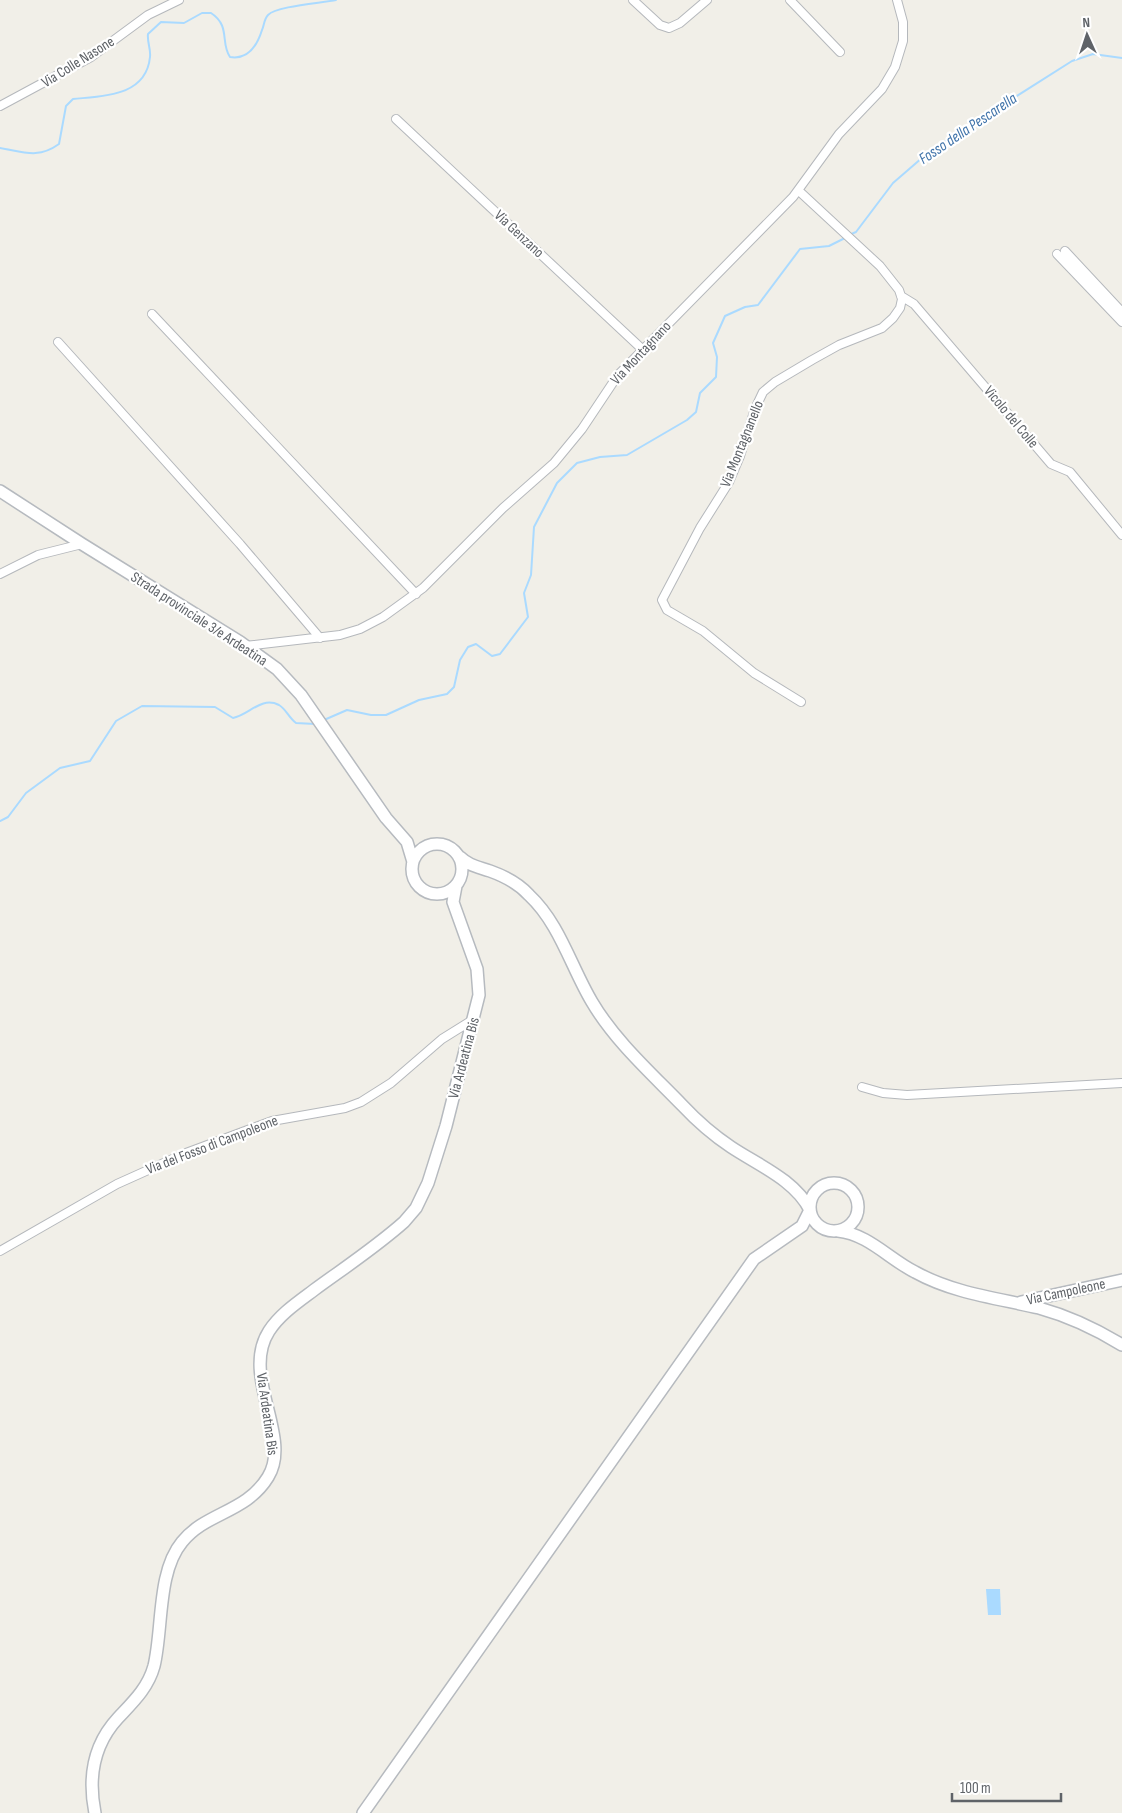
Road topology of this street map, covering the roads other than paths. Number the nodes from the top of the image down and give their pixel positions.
1 (179, 0) edge
2 (633, 0) edge
3 (706, 0) edge
4 (790, 0) edge
5 (897, 0) edge
6 (840, 52) dead end
7 (0, 106) edge
8 (396, 119) dead end
9 (799, 191) junction
10 (901, 296) junction
11 (1122, 312) edge
12 (152, 314) dead end
13 (1122, 322) edge
14 (58, 342) dead end
15 (642, 349) junction
16 (0, 491) edge
17 (1122, 535) edge
18 (82, 544) junction
19 (0, 574) edge
20 (416, 594) junction
21 (320, 638) junction
22 (245, 646) junction
23 (800, 702) dead end
24 (399, 833) junction
25 (431, 844) junction
26 (460, 857) junction
27 (412, 862) junction
28 (482, 869) junction
29 (459, 882) junction
30 (437, 895) junction
31 (454, 910) junction
32 (474, 1019) junction
33 (1122, 1083) edge
34 (862, 1087) dead end
35 (784, 1180) junction
36 (822, 1187) junction
37 (810, 1210) junction
38 (857, 1217) junction
39 (820, 1227) junction
40 (838, 1231) junction
41 (794, 1232) junction
42 (873, 1245) junction
43 (0, 1251) edge
44 (1122, 1280) edge
45 (1010, 1302) junction
46 (1122, 1345) edge
47 (95, 1813) edge
48 (362, 1813) edge

1 - 7 street, Via Colle Nasone
2 - 3 street
4 - 6 street
5 - 9 street, Via Montagnano
8 - 15 street, Via Genzano
9 - 10 street
9 - 15 street, Via Montagnano
10 - 17 street, Vicolo del Colle
10 - 23 street, Via Montagnanello
11 - 13 street
12 - 20 street
14 - 21 street
15 - 20 street, Via Montagnano
16 - 18 street, Strada provinciale 3/e Ardeatina
18 - 19 street
18 - 22 street, Strada provinciale 3/e Ardeatina
20 - 21 street, Via Montagnano
21 - 22 street, Via Montagnano
22 - 24 street, Strada provinciale 3/e Ardeatina
24 - 25 street
24 - 27 street, Strada provinciale 3/e Ardeatina
25 - 26 street
25 - 27 street
26 - 28 street
26 - 29 street
27 - 30 street
28 - 29 street
28 - 35 street
29 - 30 street
29 - 31 street, Via Ardeatina Bis
30 - 31 street, Via Ardeatina Bis
31 - 32 street, Via Ardeatina Bis
32 - 43 street, Via del Fosso di Campoleone
32 - 47 street, Via Ardeatina Bis
33 - 34 street
35 - 36 street
35 - 37 street
36 - 37 street
36 - 38 street
37 - 39 street
37 - 41 street
38 - 40 street
38 - 42 street
39 - 40 street
39 - 41 street
40 - 42 street
41 - 48 street
42 - 45 street
44 - 45 street, Via Campoleone
45 - 46 street

